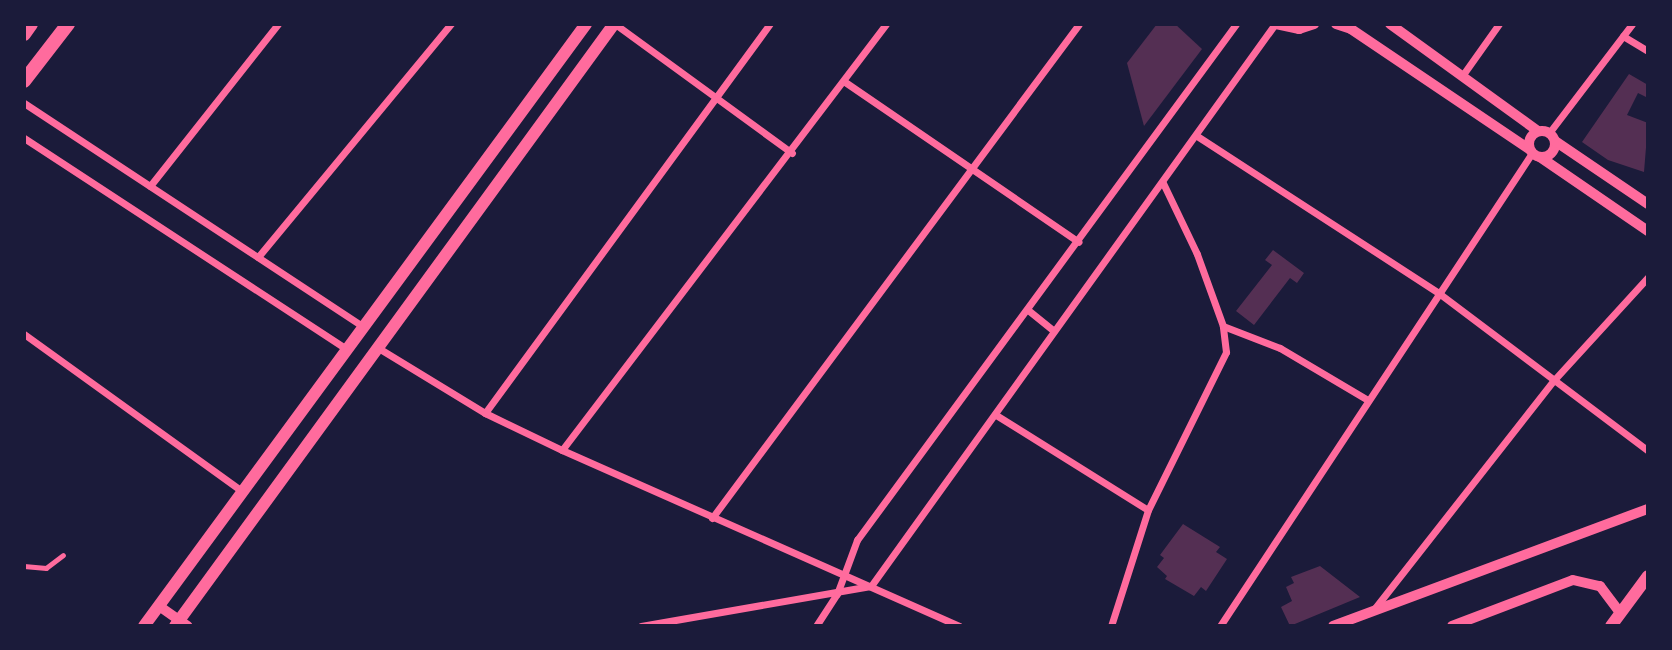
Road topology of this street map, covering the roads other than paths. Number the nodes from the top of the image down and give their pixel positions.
1 (31, 24) edge
2 (68, 24) edge
3 (278, 24) edge
4 (450, 24) edge
5 (586, 24) edge
6 (614, 24) edge
7 (770, 24) edge
8 (886, 24) edge
9 (1079, 24) edge
10 (1276, 24) edge
11 (1314, 24) edge
12 (1336, 24) edge
13 (1390, 24) edge
14 (1499, 24) edge
15 (1632, 24) edge
16 (1233, 26) edge
17 (24, 34) edge
18 (1623, 36) junction
19 (1647, 51) edge
20 (1462, 76) junction
21 (24, 81) edge
22 (845, 82) junction
23 (718, 97) junction
24 (24, 103) edge
25 (1547, 135) junction
26 (1197, 136) junction
27 (24, 138) edge
28 (792, 153) junction
29 (1534, 153) junction
30 (970, 172) junction
31 (1163, 183) junction
32 (150, 186) junction
33 (1647, 204) edge
34 (1647, 231) edge
35 (1079, 242) junction
36 (258, 257) junction
37 (1647, 277) edge
38 (1440, 294) junction
39 (1028, 310) junction
40 (361, 325) junction
41 (1223, 326) junction
42 (1054, 331) junction
43 (24, 334) edge
44 (345, 348) junction
45 (380, 349) junction
46 (1554, 380) junction
47 (1368, 400) junction
48 (485, 413) junction
49 (996, 415) junction
50 (562, 450) junction
51 (1647, 451) edge
52 (243, 492) junction
53 (1647, 509) edge
54 (1148, 510) junction
55 (712, 518) junction
56 (63, 555) dead end
57 (24, 566) edge
58 (844, 574) junction
59 (1647, 576) edge
60 (871, 586) junction
61 (837, 594) junction
62 (159, 606) junction
63 (1375, 608) junction
64 (1620, 613) junction
65 (181, 623) edge
66 (144, 625) edge
67 (641, 625) edge
68 (816, 625) edge
69 (960, 625) edge
70 (1111, 625) edge
71 (1220, 625) edge
72 (1333, 625) edge
73 (1452, 625) edge
74 (1611, 625) edge

1 - 17 highway
2 - 21 highway
3 - 32 street
4 - 36 street
5 - 40 main road
6 - 23 street
6 - 45 main road
7 - 23 street
8 - 22 street
9 - 30 street
10 - 11 street
10 - 26 street
12 - 29 street
13 - 20 street
14 - 20 street
15 - 18 street
16 - 35 street
18 - 19 street
18 - 25 street
20 - 25 street
22 - 28 street
22 - 30 street
23 - 28 street
23 - 48 street
24 - 32 street
25 - 29 street
25 - 29 street
25 - 33 street
26 - 31 street
26 - 38 street
27 - 44 street
28 - 50 street
29 - 34 street
29 - 38 street
30 - 35 street
30 - 55 street
31 - 41 street
31 - 42 street
32 - 36 street
35 - 39 street
36 - 40 street
37 - 46 street
38 - 46 street
38 - 47 street
39 - 42 street
39 - 58 street
40 - 44 main road
41 - 47 street
41 - 54 street
42 - 49 street
43 - 52 street
44 - 52 main road
45 - 48 street
45 - 65 main road
46 - 51 street
46 - 63 street
47 - 71 street
48 - 50 street
49 - 54 street
49 - 60 street
50 - 55 street
52 - 62 main road
53 - 63 street
54 - 70 street
55 - 58 street
56 - 57 lane
58 - 60 street
58 - 61 street
59 - 64 main road
60 - 61 street
60 - 69 street
61 - 67 street
61 - 68 street
62 - 65 street
62 - 66 main road
63 - 72 street
64 - 73 street
64 - 74 main road

